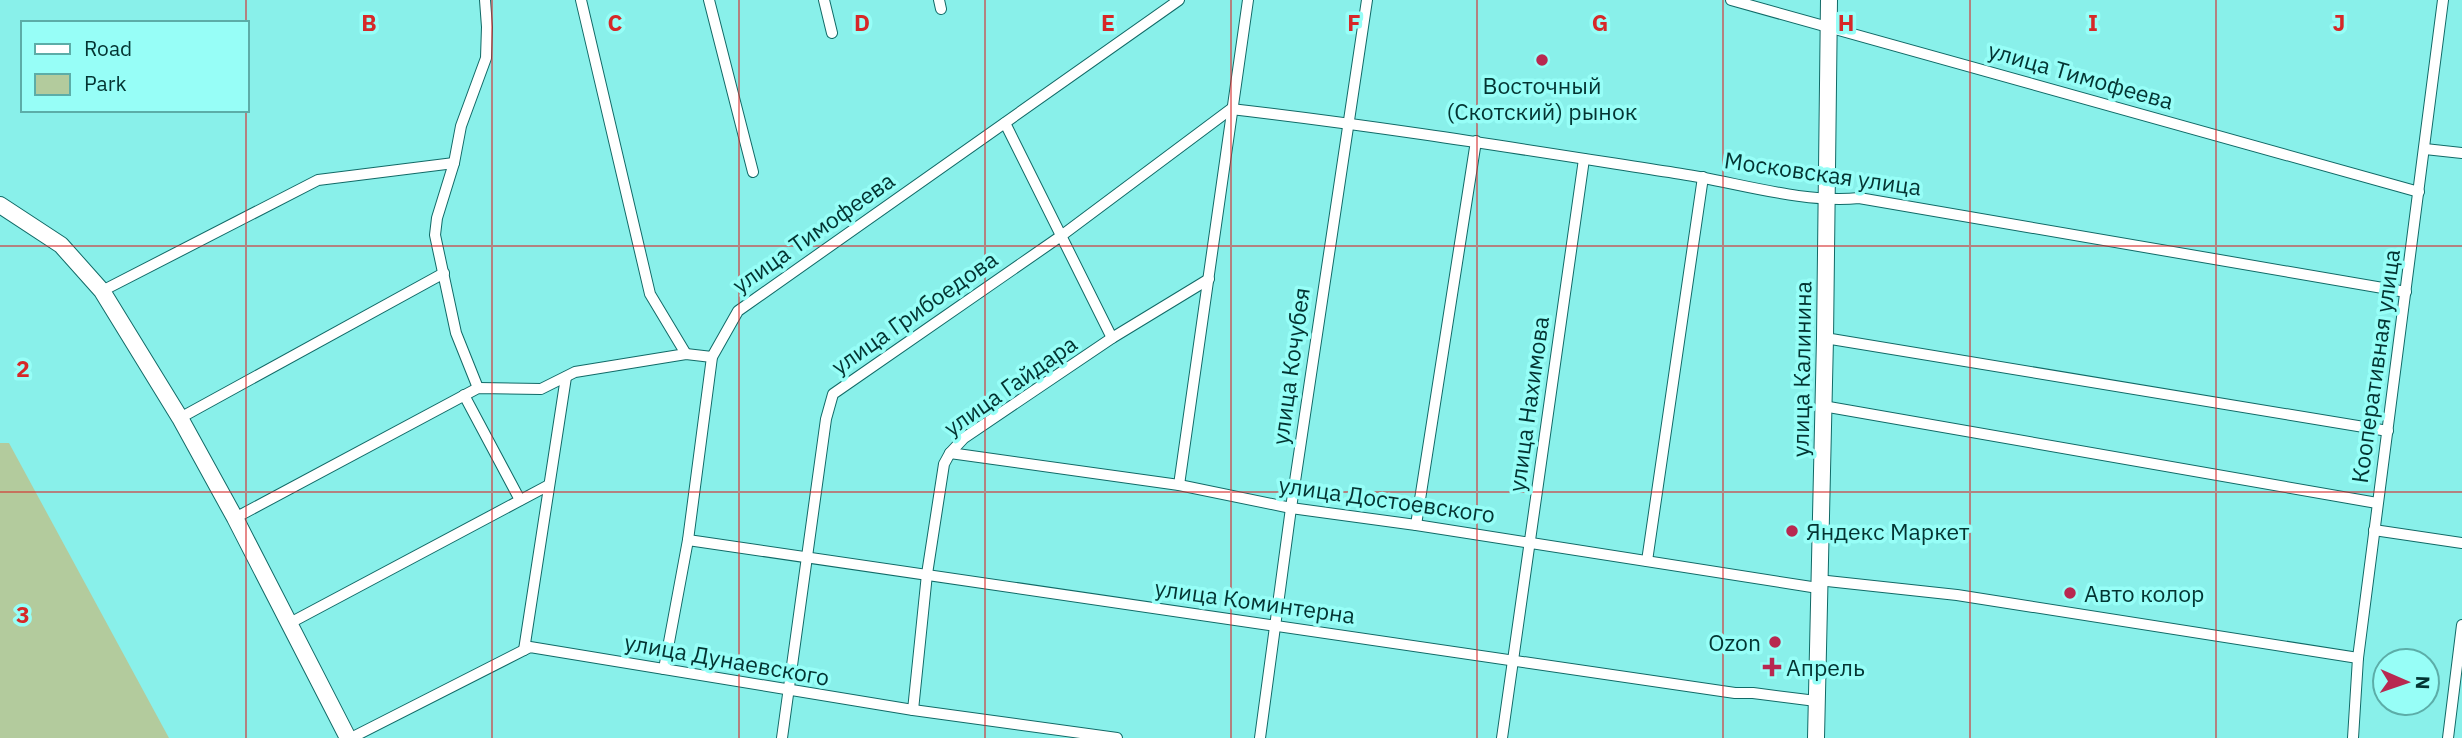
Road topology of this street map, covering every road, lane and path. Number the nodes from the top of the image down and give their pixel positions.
1 (485, 0) edge
2 (581, 0) edge
3 (709, 0) edge
4 (824, 0) edge
5 (1179, 0) edge
6 (1248, 0) edge
7 (1367, 0) edge
8 (1731, 0) edge
9 (1829, 0) edge
10 (2443, 0) edge
11 (1829, 26) junction
12 (832, 33) dead end
13 (1231, 109) junction
14 (1348, 122) junction
15 (1006, 123) junction
16 (1476, 141) junction
17 (2425, 149) junction
18 (2462, 153) edge
19 (1584, 159) junction
20 (454, 163) junction
21 (753, 172) dead end
22 (1703, 177) junction
23 (2419, 192) junction
24 (1826, 197) junction
25 (0, 205) edge
26 (1061, 236) junction
27 (444, 272) junction
28 (1209, 279) junction
29 (102, 291) junction
30 (2406, 292) junction
31 (1112, 338) junction
32 (1825, 338) junction
33 (686, 354) junction
34 (712, 357) junction
35 (566, 377) junction
36 (478, 388) junction
37 (464, 395) junction
38 (1823, 406) junction
39 (180, 418) junction
40 (2388, 431) junction
41 (950, 453) junction
42 (549, 485) junction
43 (1179, 485) junction
44 (520, 500) junction
45 (2377, 503) junction
46 (1291, 508) junction
47 (235, 518) junction
48 (1416, 525) junction
49 (2374, 530) junction
50 (688, 540) junction
51 (1530, 542) junction
52 (2462, 543) edge
53 (807, 558) junction
54 (1647, 561) junction
55 (927, 574) junction
56 (1818, 584) junction
57 (290, 623) junction
58 (2462, 625) edge
59 (1275, 626) junction
60 (523, 650) junction
61 (2358, 658) junction
62 (1513, 660) junction
63 (664, 669) junction
64 (786, 690) junction
65 (1816, 701) junction
66 (913, 710) junction
67 (349, 738) edge
68 (782, 738) edge
69 (1116, 738) edge
70 (1260, 738) edge
71 (1502, 738) edge
72 (1816, 738) edge
73 (2353, 738) edge
74 (2448, 738) edge

1 - 20 street
2 - 33 street
3 - 21 street
4 - 12 street
5 - 15 street, улица Тимофеева
6 - 13 street
7 - 14 street, улица Кочубея
8 - 11 street, улица Тимофеева
9 - 11 main road, улица Калинина
10 - 17 street, Кооперативная улица
11 - 23 street, улица Тимофеева
11 - 24 main road, улица Калинина
13 - 14 street, Московская улица
13 - 26 street, улица Грибоедова
13 - 28 street
14 - 16 street, Московская улица
14 - 46 street, улица Кочубея
15 - 26 street
15 - 34 street, улица Тимофеева
16 - 19 street, Московская улица
16 - 48 street
17 - 18 street
17 - 23 street, Кооперативная улица
19 - 22 street, Московская улица
19 - 51 street, улица Нахимова
20 - 27 street
20 - 29 street
22 - 24 street, Московская улица
22 - 54 street
23 - 30 street, Кооперативная улица
24 - 30 street, Московская улица
24 - 32 main road, улица Калинина
25 - 29 main road
26 - 31 street
26 - 53 street, улица Грибоедова
27 - 36 street
27 - 39 street
28 - 31 street, улица Гайдара
28 - 43 street
29 - 39 main road
30 - 40 street, Кооперативная улица
31 - 41 street, улица Гайдара
32 - 38 main road, улица Калинина
32 - 40 street
33 - 34 street
33 - 35 street
34 - 50 street, улица Тимофеева
35 - 36 street
35 - 42 street
36 - 37 street
37 - 44 street
37 - 47 street
38 - 45 street
38 - 56 main road, улица Калинина
39 - 47 main road
40 - 45 street, Кооперативная улица
41 - 43 street, улица Достоевского
41 - 55 street, улица Гайдара
42 - 44 street
42 - 60 street
43 - 46 street, улица Достоевского
44 - 57 street
45 - 49 street, Кооперативная улица
46 - 48 street, улица Достоевского
46 - 59 street, улица Кочубея
47 - 57 main road
48 - 51 street, улица Достоевского
49 - 52 street
49 - 61 street, Кооперативная улица
50 - 53 street, улица Коминтерна
50 - 63 street, улица Тимофеева
51 - 54 street, улица Достоевского
51 - 62 street, улица Нахимова
53 - 55 street, улица Коминтерна
53 - 64 street, улица Грибоедова
54 - 56 street, улица Достоевского
55 - 59 street, улица Коминтерна
55 - 66 street, улица Гайдара
56 - 61 street, улица Достоевского
56 - 65 main road, улица Калинина
57 - 67 main road
58 - 74 street
59 - 62 street, улица Коминтерна
59 - 70 street, улица Кочубея
60 - 63 street, улица Дунаевского
60 - 67 street, улица Дунаевского
61 - 73 street, Кооперативная улица
62 - 65 street, улица Коминтерна
62 - 71 street, улица Нахимова
63 - 64 street, улица Дунаевского
64 - 66 street, улица Дунаевского
64 - 68 street, улица Грибоедова
65 - 72 main road, улица Калинина
66 - 69 street, улица Дунаевского

